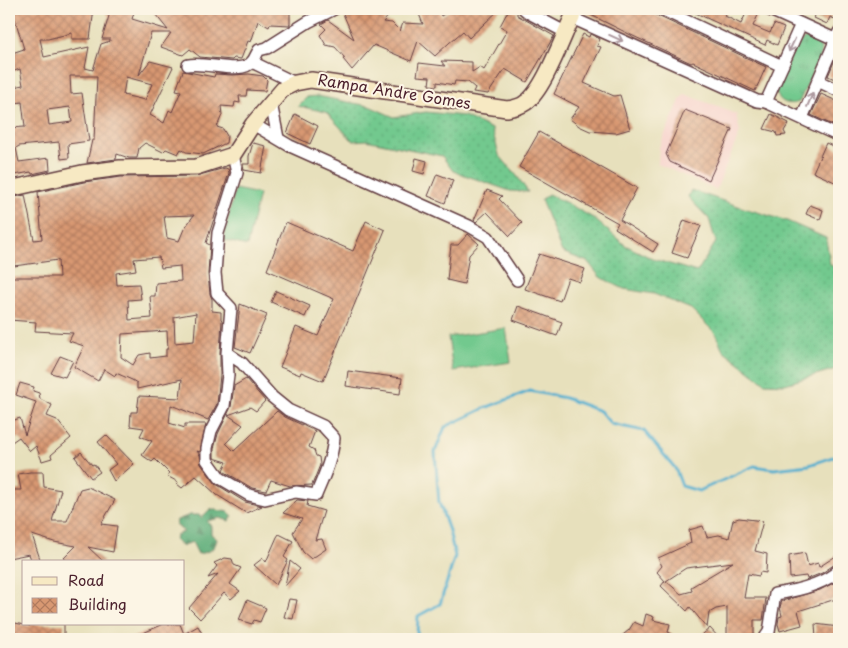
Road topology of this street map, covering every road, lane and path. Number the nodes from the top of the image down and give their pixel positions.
1 (334, 9) edge
2 (524, 9) edge
3 (662, 9) edge
4 (768, 9) edge
5 (573, 14) edge
6 (801, 24) junction
7 (565, 32) junction
8 (838, 38) edge
9 (252, 62) junction
10 (188, 65) dead end
11 (782, 66) junction
12 (818, 81) junction
13 (295, 83) junction
14 (839, 91) edge
15 (766, 102) junction
16 (271, 103) junction
17 (802, 118) junction
18 (253, 124) junction
19 (839, 136) edge
20 (278, 138) junction
21 (233, 155) junction
22 (9, 189) edge
23 (517, 280) dead end
24 (227, 353) junction
25 (839, 570) edge
26 (764, 639) edge

1 - 9 street
2 - 7 street
3 - 11 street
4 - 6 street
5 - 7 street
5 -> 15 street
6 - 8 street
6 -> 11 street
7 - 13 street, Rampa Andre Gomes
8 - 12 street
9 - 10 street
9 - 13 street
11 - 15 street
12 - 14 street
17 -> 12 street
13 - 16 street, Rampa Andre Gomes
15 - 17 street
16 - 18 street, Rampa Andre Gomes
16 - 20 street
17 - 19 street
18 - 20 street
18 - 21 street, Rampa Andre Gomes
20 - 23 street
21 - 22 street
21 - 24 street
24 - 24 street
25 - 26 street

